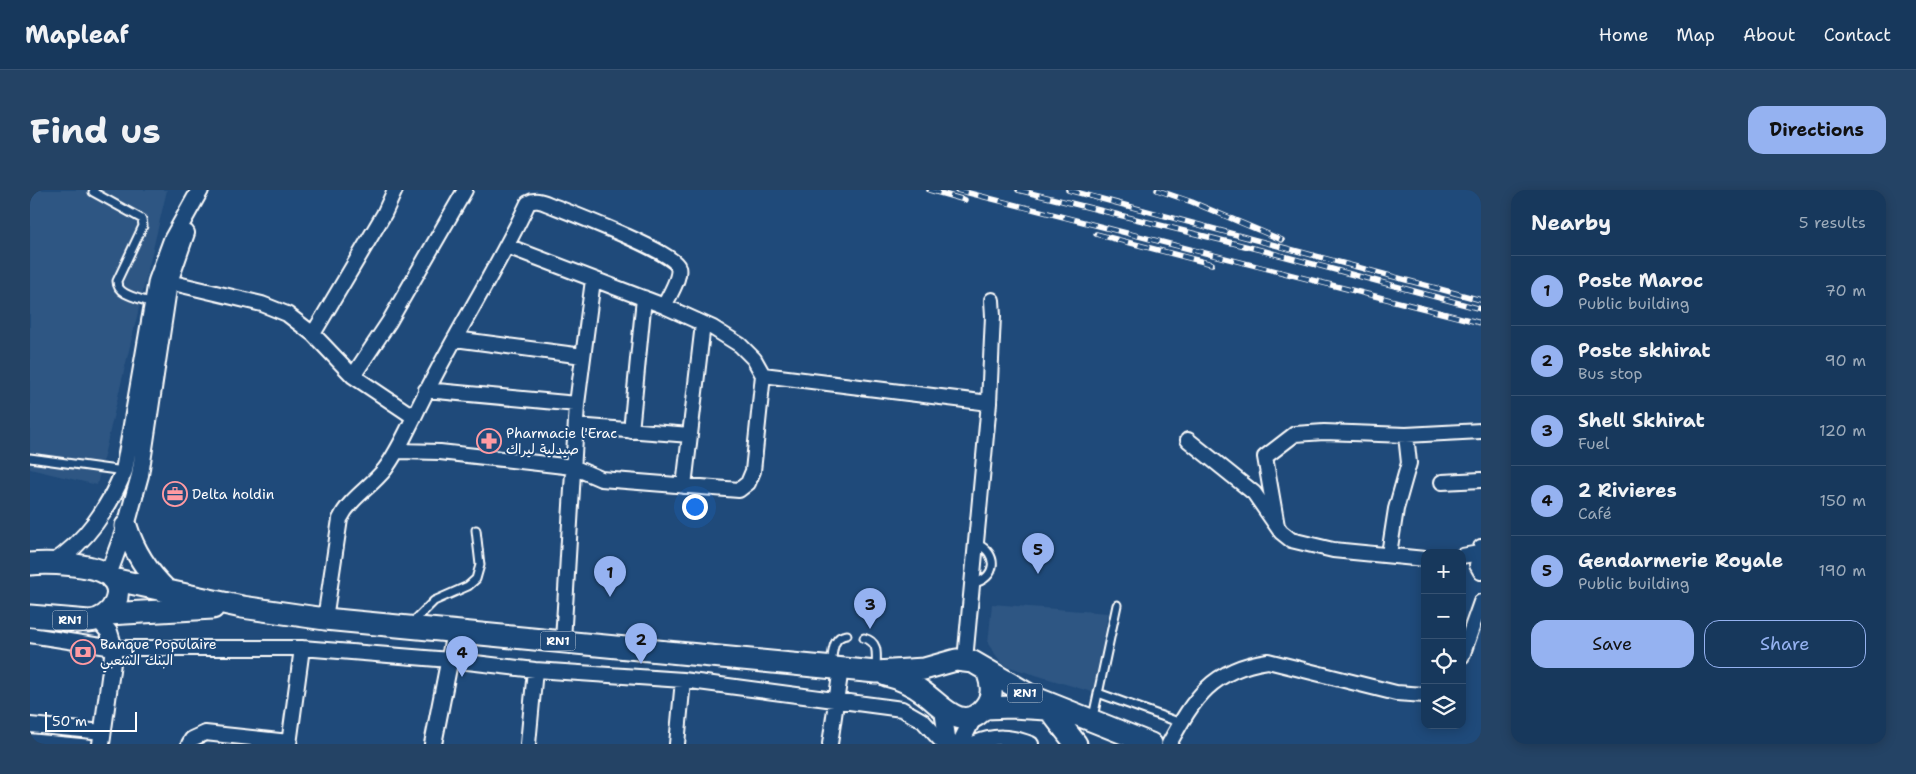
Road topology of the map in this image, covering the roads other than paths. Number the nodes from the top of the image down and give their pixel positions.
1 (200, 190) edge
2 (395, 190) edge
3 (465, 190) edge
4 (92, 191) edge
5 (190, 211) junction
6 (508, 246) junction
7 (593, 280) junction
8 (169, 282) junction
9 (644, 298) junction
10 (992, 300) dead end
11 (152, 303) junction
12 (664, 306) junction
13 (703, 324) junction
14 (313, 334) junction
15 (455, 339) junction
16 (583, 356) junction
17 (763, 375) junction
18 (353, 376) junction
19 (426, 390) junction
20 (989, 403) junction
21 (577, 404) junction
22 (414, 417) junction
23 (576, 426) junction
24 (631, 430) junction
25 (1481, 431) edge
26 (690, 435) junction
27 (1406, 435) junction
28 (1188, 440) dead end
29 (398, 450) junction
30 (30, 458) edge
31 (573, 467) junction
32 (124, 471) junction
33 (1481, 480) edge
34 (1442, 482) dead end
35 (684, 486) junction
36 (126, 526) junction
37 (1277, 526) junction
38 (476, 530) dead end
39 (1480, 550) edge
40 (1389, 554) junction
41 (1466, 555) edge
42 (1421, 558) edge
43 (30, 564) edge
44 (52, 564) junction
45 (1481, 572) edge
46 (110, 577) junction
47 (167, 590) junction
48 (1481, 602) edge
49 (1117, 605) dead end
50 (242, 606) junction
51 (30, 616) edge
52 (104, 617) junction
53 (325, 619) junction
54 (408, 627) junction
55 (455, 632) junction
56 (30, 635) edge
57 (847, 635) dead end
58 (864, 638) dead end
59 (563, 641) junction
60 (1466, 645) edge
61 (114, 648) junction
62 (302, 648) junction
63 (450, 660) junction
64 (956, 662) junction
65 (836, 668) junction
66 (535, 670) junction
67 (987, 671) junction
68 (876, 672) junction
69 (683, 680) junction
70 (1098, 693) junction
71 (1421, 694) edge
72 (838, 700) junction
73 (940, 707) junction
74 (1057, 710) junction
75 (979, 712) junction
76 (1091, 722) junction
77 (1181, 723) junction
78 (30, 725) edge
79 (102, 738) edge
80 (289, 743) edge
81 (189, 744) edge
82 (433, 744) edge
83 (528, 744) edge
84 (678, 744) edge
85 (830, 744) edge
86 (946, 744) edge
87 (960, 744) edge
88 (973, 744) edge
89 (1031, 744) edge
90 (1076, 744) edge
91 (1151, 744) edge
92 (1169, 744) edge

1 - 5 street
2 - 14 street
3 - 18 street
4 - 11 lane
5 - 8 street
5 - 11 street
6 - 7 street
6 - 12 street
6 - 15 street
7 - 9 street
7 - 16 street
8 - 14 street
8 - 36 street
9 - 12 street
9 - 24 street
10 - 20 street
11 - 32 street
12 - 13 street
13 - 17 street
13 - 26 street
14 - 18 street
15 - 16 street
15 - 19 street
16 - 21 street
17 - 20 street
17 - 35 street
18 - 22 street
19 - 21 street
19 - 22 street
20 - 64 street
21 - 23 street
22 - 29 street
23 - 24 street
23 - 31 street
24 - 26 street
25 - 27 street
26 - 35 street
27 - 37 street
27 - 40 street
28 - 37 street
29 - 31 street
29 - 53 street
30 - 32 lane
31 - 35 street
31 - 59 street
32 - 44 street
33 - 34 street
36 - 46 street
36 - 47 main road
37 - 40 street
38 - 54 lane
39 - 41 street
39 - 45 street
40 - 42 street
43 - 44 main road, RN1
44 - 46 main road, RN1
46 - 47 main road, RN1
46 - 52 main road, RN1
47 - 50 main road, RN1
48 - 60 street
49 - 70 lane
50 - 52 main road, RN1
50 - 53 main road, RN1
51 - 52 main road, RN1
52 - 61 street
53 - 54 main road, RN1
54 - 55 main road, RN1
55 - 59 main road, RN1
55 - 63 street
56 - 61 street
57 - 65 lane
58 - 68 lane
59 - 65 main road, RN1
61 - 62 street
61 - 79 street
62 - 63 street
62 - 80 street
63 - 66 street
63 - 82 street
64 - 67 main road, RN1
64 - 68 main road, RN1
64 - 73 main road
65 - 68 main road, RN1
65 - 72 street
66 - 69 street
66 - 83 street
67 - 74 main road, RN1
67 - 75 main road, RN1
68 - 73 main road, RN1
69 - 72 street
69 - 84 street
70 - 76 lane
70 - 77 lane
71 - 77 street
72 - 85 street
72 - 86 street
73 - 75 main road, RN1
73 - 86 street
74 - 75 main road, RN1
74 - 76 main road, RN1
74 - 90 main road
75 - 87 street
76 - 91 main road, RN1
77 - 92 street
78 - 79 street
80 - 81 street
88 - 89 street

